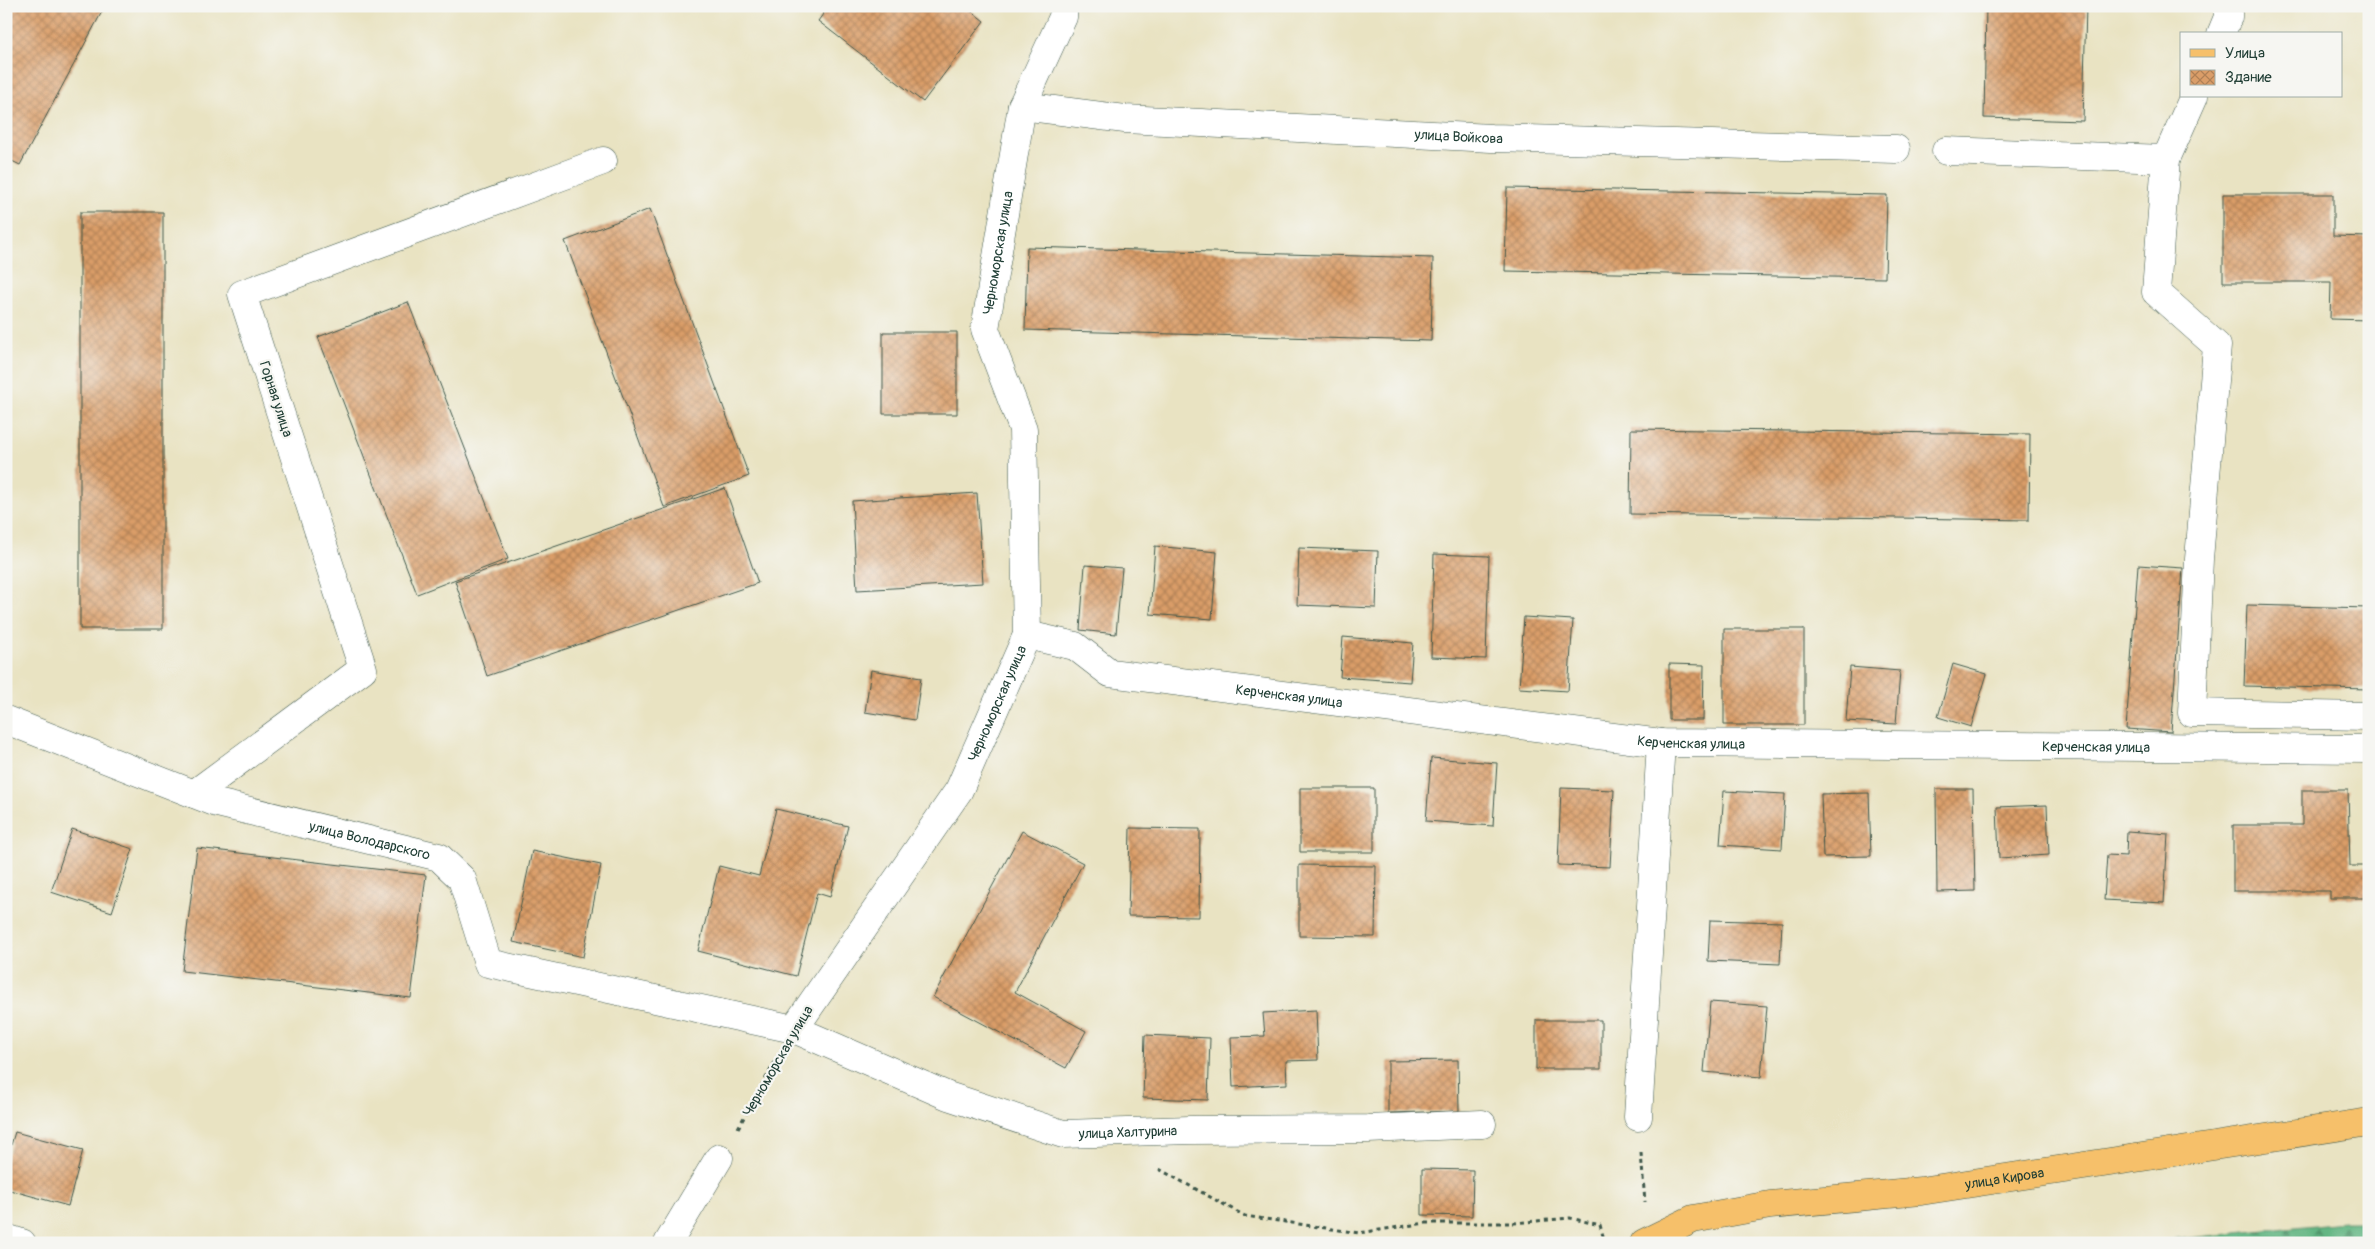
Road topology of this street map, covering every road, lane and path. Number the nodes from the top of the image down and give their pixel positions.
1 (1064, 6) edge
2 (2228, 6) edge
3 (2222, 32) edge
4 (2193, 98) edge
5 (1022, 106) junction
6 (1896, 148) dead end
7 (1946, 150) dead end
8 (2166, 159) junction
9 (603, 161) dead end
10 (1027, 635) junction
11 (2369, 716) edge
12 (6, 720) edge
13 (1661, 743) junction
14 (2369, 749) edge
15 (194, 794) junction
16 (794, 1028) junction
17 (1638, 1116) joint
18 (2369, 1122) edge
19 (1482, 1124) dead end
20 (720, 1158) joint
21 (1154, 1166) dead end
22 (6, 1238) edge
23 (1646, 1241) edge
24 (22, 1243) edge
25 (668, 1243) edge
26 (1605, 1243) edge

1 - 5 street, Черноморская улица
2 - 3 street
4 - 8 street
5 - 6 street, улица Войкова
5 - 10 street, Черноморская улица
7 - 8 street
8 - 11 street
9 - 15 street, Горная улица
10 - 13 street, Керченская улица
10 - 16 street, Черноморская улица
12 - 15 street, улица Володарского
13 - 14 street, Керченская улица
13 - 17 street
15 - 16 street, улица Володарского
16 - 19 street, улица Халтурина
16 - 20 path, Черноморская улица
17 - 23 path
18 - 23 main road, улица Кирова
20 - 25 street
21 - 26 path
22 - 24 street

